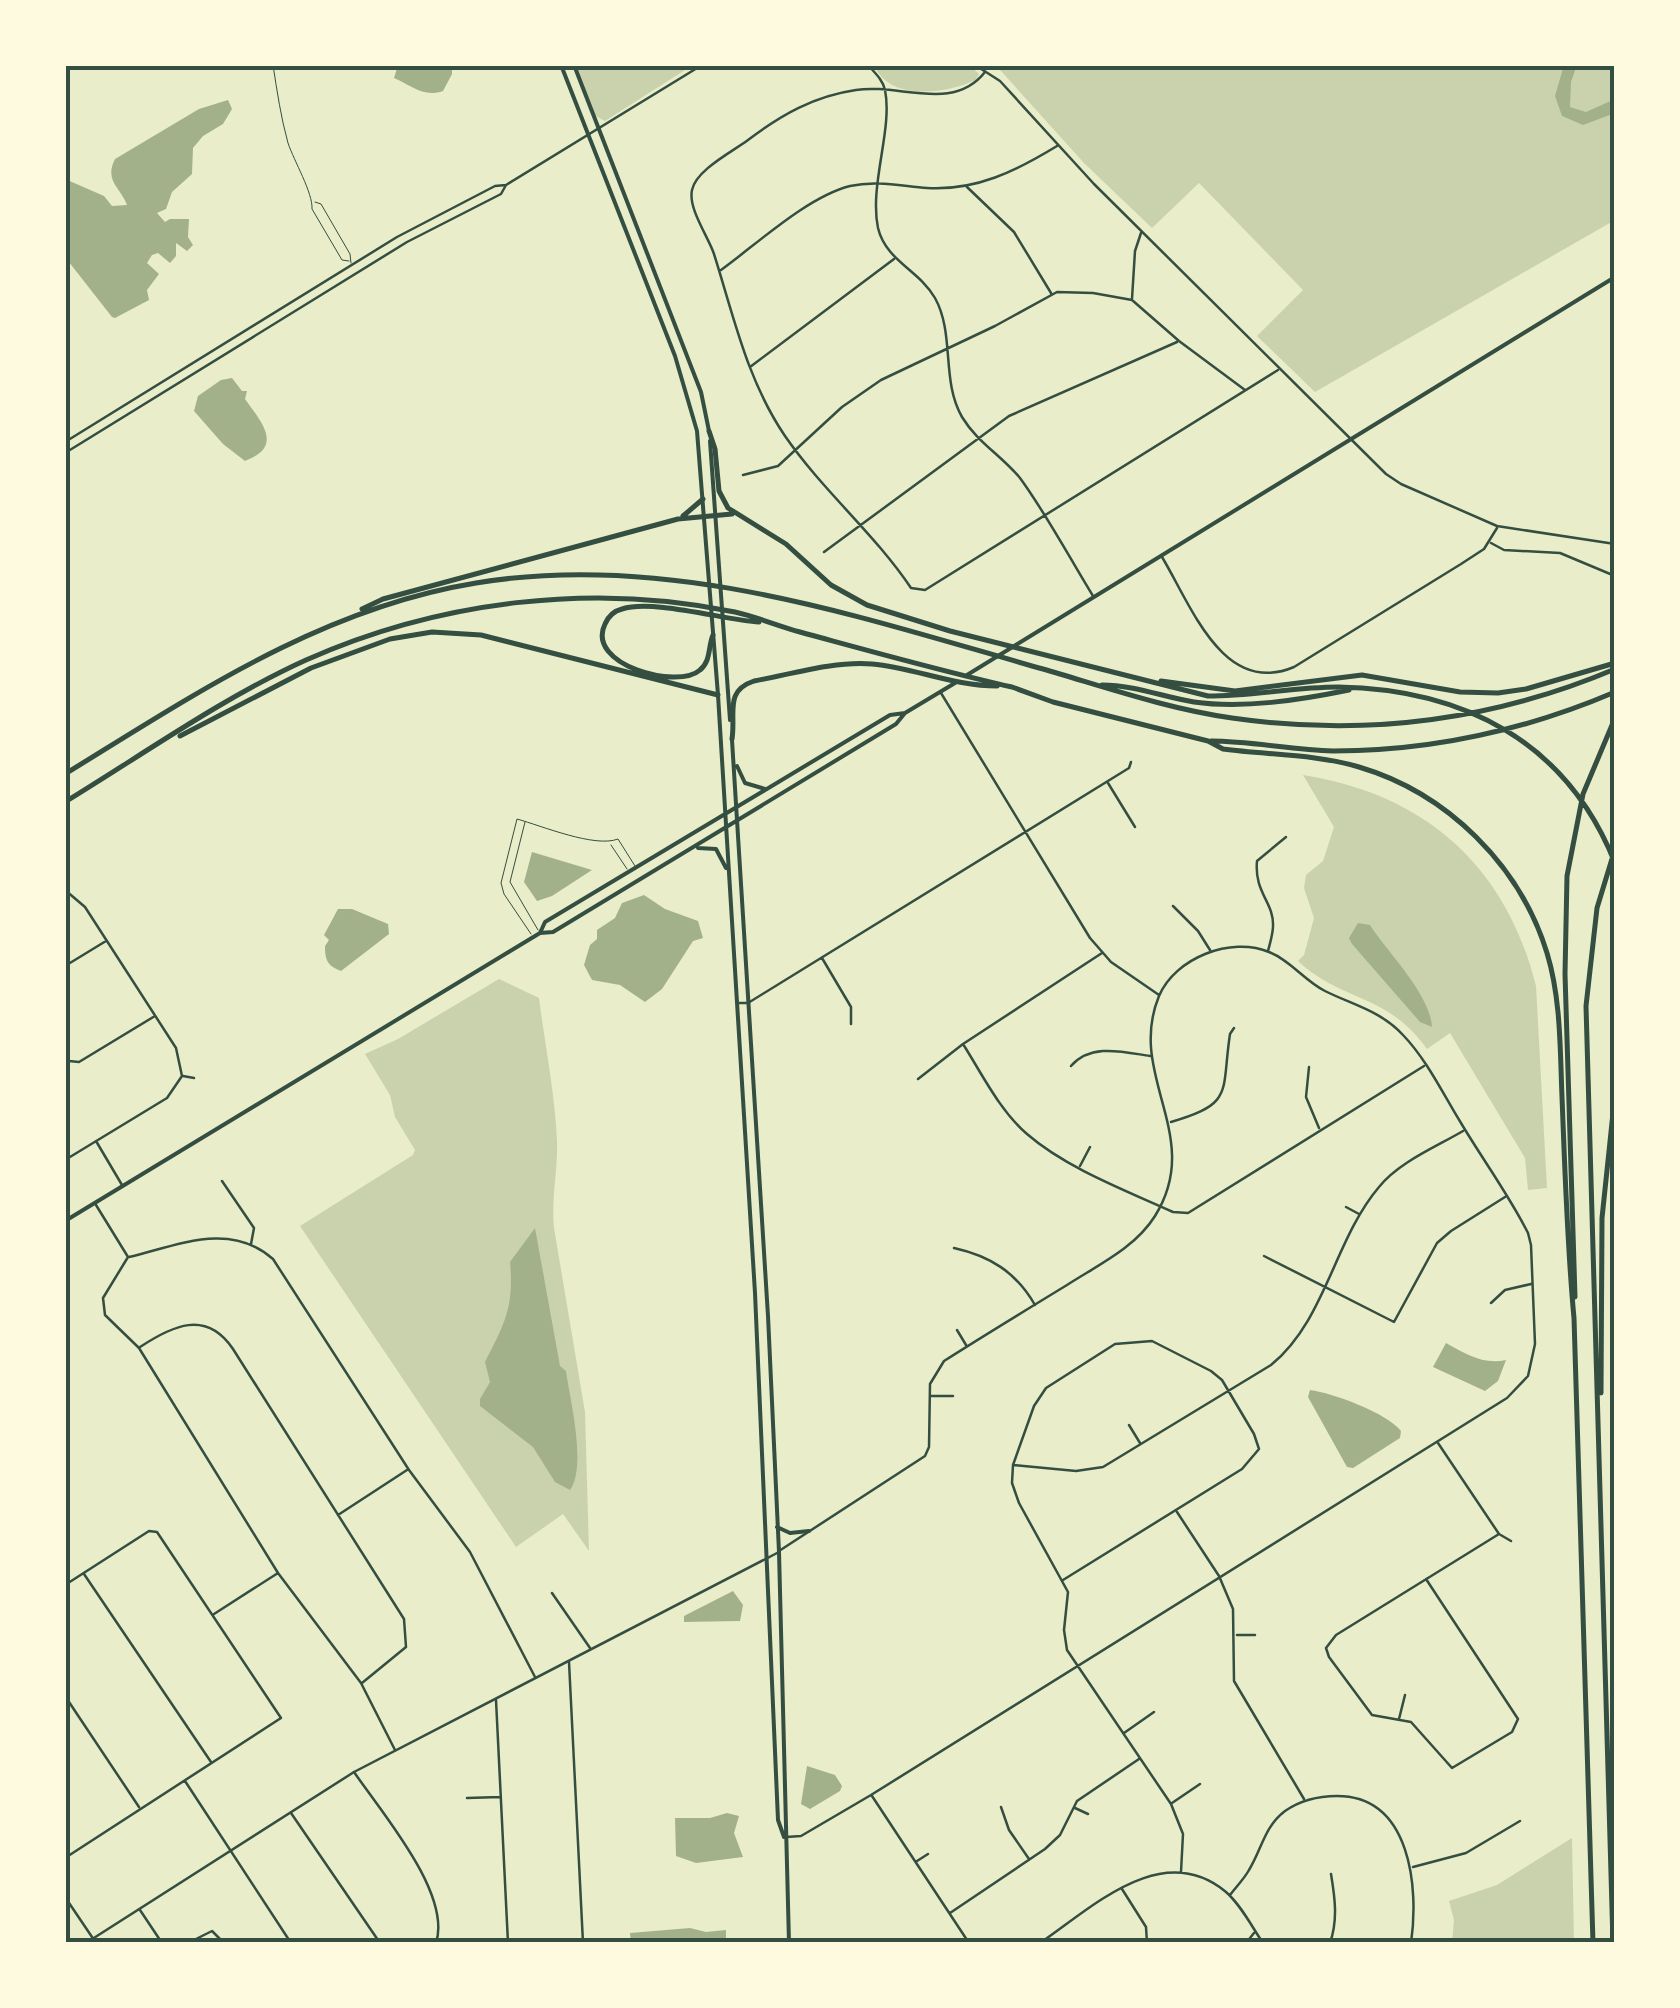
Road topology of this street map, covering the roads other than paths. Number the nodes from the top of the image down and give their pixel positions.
1 (273, 65) edge
2 (561, 65) edge
3 (574, 65) edge
4 (702, 65) edge
5 (868, 65) edge
6 (975, 65) edge
7 (986, 71) junction
8 (884, 89) junction
9 (600, 130) junction
10 (588, 136) junction
11 (1057, 146) junction
12 (877, 183) junction
13 (506, 185) junction
14 (968, 187) junction
15 (312, 200) junction
16 (1142, 232) junction
17 (894, 259) junction
18 (350, 263) junction
19 (720, 272) junction
20 (1615, 278) edge
21 (1052, 294) junction
22 (1132, 300) junction
23 (1179, 341) junction
24 (947, 348) junction
25 (748, 368) junction
26 (1278, 370) junction
27 (1247, 390) junction
28 (709, 430) junction
29 (978, 438) junction
30 (1352, 438) junction
31 (65, 442) edge
32 (796, 452) junction
33 (65, 453) edge
34 (742, 475) dead end
35 (704, 498) junction
36 (715, 515) junction
37 (736, 515) junction
38 (1042, 515) junction
39 (705, 516) junction
40 (678, 519) junction
41 (861, 526) junction
42 (1497, 526) junction
43 (1490, 542) junction
44 (1615, 544) edge
45 (824, 552) dead end
46 (1161, 556) junction
47 (1615, 576) edge
48 (1094, 597) junction
49 (689, 608) junction
50 (341, 619) junction
51 (713, 635) junction
52 (1615, 666) edge
53 (727, 670) junction
54 (1132, 677) junction
55 (1096, 685) junction
56 (1009, 687) junction
57 (1356, 689) junction
58 (940, 692) junction
59 (1615, 692) edge
60 (718, 695) junction
61 (905, 713) junction
62 (1614, 719) edge
63 (732, 739) junction
64 (1208, 742) junction
65 (142, 756) junction
66 (734, 758) junction
67 (1131, 762) dead end
68 (65, 774) edge
69 (1107, 781) junction
70 (765, 789) junction
71 (65, 802) edge
72 (738, 806) junction
73 (724, 815) junction
74 (525, 821) junction
75 (739, 822) junction
76 (1134, 827) dead end
77 (725, 830) junction
78 (1024, 832) junction
79 (1286, 837) dead end
80 (610, 842) junction
81 (692, 849) junction
82 (1615, 849) edge
83 (1615, 863) edge
84 (636, 868) junction
85 (629, 872) junction
86 (728, 872) junction
87 (65, 885) edge
88 (1173, 906) dead end
89 (540, 933) junction
90 (533, 937) junction
91 (107, 940) junction
92 (1210, 952) junction
93 (1268, 952) junction
94 (1102, 953) junction
95 (821, 957) junction
96 (65, 966) edge
97 (1160, 996) junction
98 (737, 1003) junction
99 (748, 1003) junction
100 (156, 1016) junction
101 (851, 1024) dead end
102 (1234, 1028) dead end
103 (963, 1044) junction
104 (1152, 1056) junction
105 (70, 1061) dead end
106 (1425, 1065) junction
107 (1071, 1066) dead end
108 (1309, 1068) dead end
109 (182, 1076) junction
110 (194, 1078) dead end
111 (918, 1079) dead end
112 (1615, 1094) edge
113 (1170, 1122) junction
114 (1319, 1129) junction
115 (1465, 1129) junction
116 (96, 1142) junction
117 (1090, 1147) dead end
118 (65, 1160) edge
119 (1079, 1168) junction
120 (222, 1181) dead end
121 (123, 1186) junction
122 (1506, 1196) junction
123 (95, 1203) junction
124 (1160, 1206) junction
125 (1346, 1207) dead end
126 (1360, 1214) junction
127 (65, 1221) edge
128 (252, 1244) junction
129 (954, 1248) dead end
130 (1264, 1256) dead end
131 (128, 1257) junction
132 (1532, 1284) junction
133 (1324, 1287) junction
134 (1491, 1303) dead end
135 (1036, 1304) junction
136 (1574, 1318) junction
137 (957, 1330) dead end
138 (967, 1347) junction
139 (139, 1348) junction
140 (1229, 1390) junction
141 (930, 1396) junction
142 (954, 1396) dead end
143 (1600, 1420) junction
144 (1130, 1425) dead end
145 (1438, 1442) junction
146 (1141, 1444) junction
147 (1013, 1465) junction
148 (408, 1470) junction
149 (1176, 1510) junction
150 (338, 1514) junction
151 (777, 1527) junction
152 (809, 1532) junction
153 (1499, 1534) junction
154 (1511, 1541) dead end
155 (779, 1552) junction
156 (766, 1560) junction
157 (278, 1573) junction
158 (84, 1574) junction
159 (1219, 1576) junction
160 (1426, 1579) junction
161 (1064, 1580) junction
162 (65, 1585) edge
163 (552, 1593) dead end
164 (213, 1615) junction
165 (1235, 1635) junction
166 (1255, 1635) dead end
167 (590, 1649) junction
168 (569, 1660) junction
169 (1076, 1664) junction
170 (536, 1678) junction
171 (361, 1683) junction
172 (1405, 1695) dead end
173 (65, 1696) edge
174 (496, 1698) junction
175 (1154, 1712) dead end
176 (1398, 1721) junction
177 (1123, 1734) junction
178 (395, 1750) junction
179 (1140, 1759) junction
180 (212, 1764) junction
181 (354, 1772) junction
182 (185, 1781) junction
183 (1200, 1784) dead end
184 (871, 1794) junction
185 (502, 1797) junction
186 (467, 1798) dead end
187 (1305, 1800) junction
188 (1171, 1804) junction
189 (1001, 1807) dead end
190 (140, 1808) junction
191 (1074, 1808) junction
192 (292, 1813) junction
193 (1088, 1814) dead end
194 (1520, 1821) dead end
195 (784, 1836) junction
196 (230, 1852) junction
197 (928, 1854) dead end
198 (65, 1858) edge
199 (1030, 1860) junction
200 (916, 1862) junction
201 (1412, 1868) junction
202 (1181, 1872) junction
203 (1331, 1874) dead end
204 (1121, 1888) junction
205 (1230, 1895) junction
206 (65, 1897) edge
207 (139, 1909) junction
208 (950, 1913) junction
209 (1255, 1931) junction
210 (93, 1938) junction
211 (86, 1943) edge
212 (162, 1943) edge
213 (188, 1943) edge
214 (224, 1943) edge
215 (291, 1943) edge
216 (380, 1943) edge
217 (436, 1943) edge
218 (508, 1943) edge
219 (582, 1943) edge
220 (789, 1943) edge
221 (968, 1943) edge
222 (1040, 1943) edge
223 (1146, 1943) edge
224 (1246, 1943) edge
225 (1263, 1943) edge
226 (1330, 1943) edge
227 (1411, 1943) edge
228 (1593, 1943) edge
229 (1613, 1943) edge

1 - 15 lane
2 - 10 main road
3 - 9 main road
4 - 9 street
5 - 8 street
6 - 7 street
7 - 8 street
7 - 11 street
8 - 12 street
8 - 19 street
9 - 10 street
9 - 28 main road
10 - 13 street
10 - 35 main road
11 - 14 street
11 - 16 street
12 - 14 street
12 - 17 street
12 - 19 street
13 - 18 street
13 - 33 street
14 - 21 street
15 - 18 lane
15 - 18 lane
16 - 22 street
16 - 26 street
17 - 24 street
17 - 25 street
18 - 31 street
19 - 25 street
20 - 30 main road
21 - 22 street
21 - 24 street
22 - 23 street
23 - 27 street
23 - 29 street
24 - 29 street
24 - 32 street
25 - 32 street
26 - 27 street
26 - 30 street
27 - 38 street
28 - 36 main road
28 - 37 highway
29 - 38 street
29 - 41 street
30 - 42 street
30 - 46 main road
32 - 34 street
32 - 41 street
35 - 39 main road
35 - 40 highway
36 - 37 highway
36 - 39 highway
36 - 53 main road
37 - 54 highway
38 - 41 street
38 - 48 street
39 - 40 highway
39 - 51 main road
40 - 50 highway
41 - 45 street
42 - 43 street
42 - 44 street
43 - 46 street
43 - 47 street
46 - 48 main road
48 - 58 main road
49 - 51 highway
49 - 56 highway
49 - 65 highway
50 - 55 highway
50 - 68 highway
51 - 60 main road
52 - 54 highway
52 - 55 highway
53 - 60 main road
53 - 63 main road
54 - 57 highway
55 - 57 highway
56 - 63 highway
56 - 64 highway
57 - 83 highway
58 - 61 main road
58 - 78 street
59 - 64 highway
60 - 65 highway
60 - 73 main road
61 - 70 main road
61 - 75 main road
62 - 136 highway
63 - 66 main road
64 - 136 highway
65 - 71 highway
66 - 70 main road
66 - 72 main road
67 - 69 street
69 - 76 street
69 - 78 street
70 - 72 main road
72 - 73 main road
72 - 75 main road
73 - 77 main road
73 - 84 main road
74 - 80 lane
74 - 89 lane
74 - 90 lane
75 - 77 main road
75 - 99 main road
77 - 81 main road
77 - 86 main road
78 - 94 street
78 - 95 street
79 - 93 street
80 - 84 lane
80 - 85 lane
81 - 86 main road
81 - 89 main road
82 - 143 highway
84 - 85 main road
85 - 89 main road
86 - 98 main road
87 - 91 street
88 - 92 street
89 - 90 main road
90 - 121 main road
91 - 96 street
91 - 100 street
92 - 93 street
92 - 97 street
93 - 106 street
94 - 97 street
94 - 103 street
95 - 99 street
95 - 101 street
97 - 104 street
98 - 99 street
98 - 156 main road
99 - 151 main road
100 - 105 street
100 - 109 street
102 - 113 street
103 - 111 street
103 - 119 street
104 - 107 street
104 - 113 street
106 - 114 street
106 - 115 street
108 - 114 street
109 - 110 street
109 - 116 street
112 - 143 highway
113 - 124 street
114 - 124 street
115 - 122 street
115 - 126 street
116 - 118 street
116 - 121 street
117 - 119 street
119 - 124 street
120 - 128 street
121 - 123 main road
122 - 132 street
122 - 133 street
123 - 127 main road
123 - 131 street
124 - 135 street
125 - 126 street
126 - 133 street
128 - 131 street
128 - 148 street
129 - 135 street
130 - 133 street
131 - 139 street
132 - 134 street
132 - 145 street
133 - 140 street
135 - 138 street
136 - 228 highway
137 - 138 street
138 - 141 street
139 - 150 street
139 - 157 street
140 - 146 street
140 - 147 street
140 - 149 street
141 - 142 street
141 - 152 street
143 - 229 highway
144 - 146 street
145 - 153 street
145 - 159 street
146 - 147 street
147 - 161 street
148 - 150 street
148 - 170 street
149 - 159 street
149 - 161 street
150 - 171 street
151 - 152 main road
151 - 155 main road
152 - 155 street
153 - 154 street
153 - 160 street
155 - 156 street
155 - 195 main road
156 - 167 street
156 - 195 main road
157 - 164 street
157 - 171 street
158 - 162 street
158 - 164 street
158 - 180 street
159 - 165 street
159 - 169 street
160 - 176 street
160 - 176 street
161 - 169 street
163 - 167 street
164 - 180 street
165 - 166 street
165 - 187 street
167 - 168 street
168 - 170 street
168 - 219 street
169 - 177 street
169 - 184 street
170 - 174 street
171 - 178 street
172 - 176 street
173 - 190 street
174 - 178 street
174 - 185 street
175 - 177 street
177 - 179 street
178 - 181 street
179 - 188 street
179 - 191 street
180 - 182 street
181 - 192 street
181 - 217 street
182 - 190 street
182 - 196 street
183 - 188 street
184 - 195 street
184 - 200 street
185 - 186 street
185 - 218 street
187 - 201 street
187 - 205 street
188 - 202 street
189 - 199 street
190 - 198 street
191 - 193 street
191 - 199 street
192 - 196 street
192 - 216 street
194 - 201 street
195 - 220 main road
196 - 207 street
196 - 215 street
197 - 200 street
199 - 208 street
200 - 208 street
201 - 227 street
202 - 204 street
202 - 205 street
203 - 226 street
204 - 222 street
204 - 223 street
205 - 209 street
206 - 210 street
207 - 210 street
207 - 212 street
208 - 221 street
209 - 224 street
209 - 225 street
210 - 211 street
213 - 214 street

